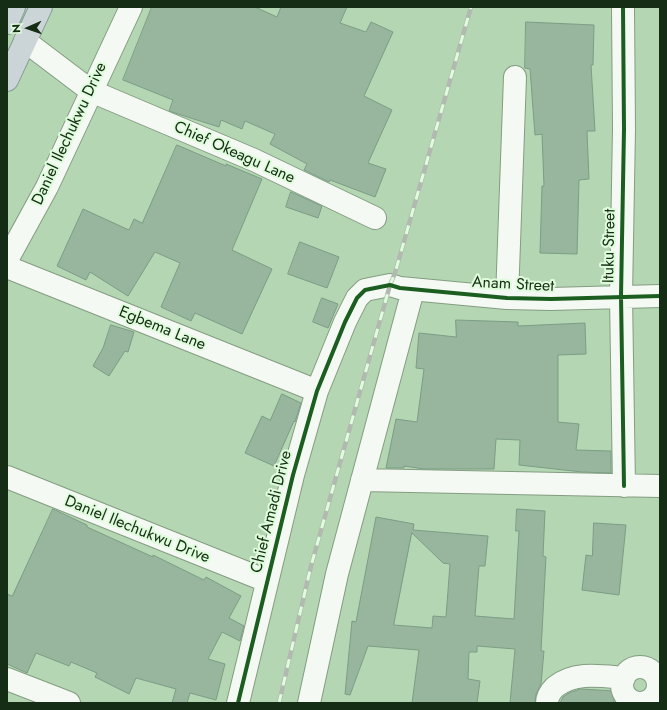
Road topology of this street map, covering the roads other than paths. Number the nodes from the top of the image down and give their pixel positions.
1 (14, 7) edge
2 (41, 7) edge
3 (131, 7) edge
4 (623, 7) edge
5 (7, 23) edge
6 (25, 40) junction
7 (515, 77) dead end
8 (7, 80) edge
9 (90, 91) junction
10 (375, 218) dead end
11 (7, 260) edge
12 (7, 267) edge
13 (365, 290) joint
14 (413, 290) junction
15 (621, 296) junction
16 (660, 296) edge
17 (507, 298) junction
18 (317, 391) junction
19 (7, 477) edge
20 (362, 480) junction
21 (624, 486) junction
22 (660, 486) edge
23 (267, 581) junction
24 (7, 679) edge
25 (659, 684) edge
26 (626, 693) edge
27 (69, 703) edge
28 (238, 703) edge
29 (309, 703) edge
30 (547, 703) edge

1 - 5 highway
2 - 6 highway
3 - 9 street, Daniel Ilechukwu Drive
4 - 15 street, Ituku Street
6 - 8 highway
6 - 9 street, Chief Okeagu Lane
7 - 17 street
9 - 10 street, Chief Okeagu Lane
9 - 11 street, Daniel Ilechukwu Drive
12 - 18 street, Egbema Lane
13 - 14 street, Anam Street
13 - 18 street, Chief Amadi Drive
14 - 17 street, Anam Street
14 - 20 street
15 - 16 street, Anam Street
15 - 17 street, Anam Street
15 - 21 street, Ituku Street
18 - 23 street, Chief Amadi Drive
19 - 23 street, Daniel Ilechukwu Drive
20 - 21 street
20 - 29 street
21 - 22 street
23 - 28 street, Chief Amadi Drive
24 - 27 street
25 - 26 street
25 - 26 street
26 - 30 street

